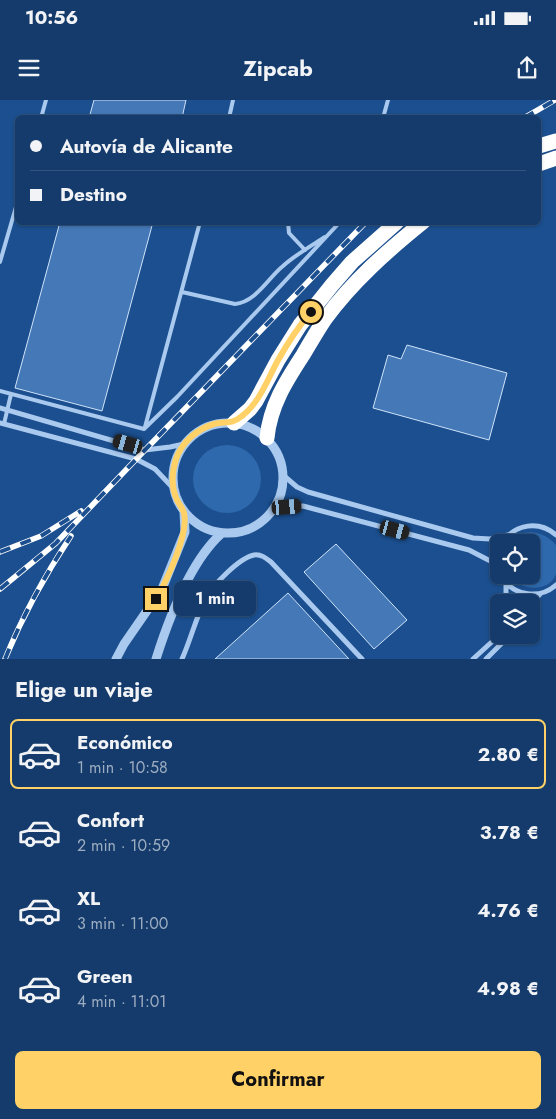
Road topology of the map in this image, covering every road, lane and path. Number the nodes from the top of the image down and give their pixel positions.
1 (46, 100) edge
2 (233, 100) edge
3 (388, 100) edge
4 (42, 115) edge
5 (229, 115) edge
6 (384, 115) edge
7 (556, 141) edge
8 (541, 145) edge
9 (556, 158) edge
10 (541, 163) edge
11 (15, 210) edge
12 (199, 225) edge
13 (289, 225) edge
14 (338, 225) edge
15 (393, 225) edge
16 (419, 225) edge
17 (331, 233) junction
18 (305, 250) junction
19 (0, 262) edge
20 (182, 292) junction
21 (0, 391) edge
22 (11, 394) junction
23 (0, 408) edge
24 (7, 410) junction
25 (2, 423) edge
26 (234, 423) junction
27 (144, 429) junction
28 (266, 438) junction
29 (184, 444) junction
30 (284, 475) junction
31 (173, 488) junction
32 (184, 512) junction
33 (270, 514) junction
34 (222, 533) junction
35 (555, 533) edge
36 (509, 534) edge
37 (490, 539) edge
38 (490, 562) edge
39 (507, 584) edge
40 (556, 585) edge
41 (528, 594) edge
42 (540, 594) edge
43 (490, 644) edge
44 (502, 644) edge
45 (116, 659) edge
46 (156, 659) edge
47 (182, 659) edge
48 (362, 659) edge
49 (473, 659) edge
50 (486, 659) edge

1 - 4 lane
2 - 5 lane
3 - 6 lane
7 - 8 highway
9 - 10 highway
11 - 19 lane
12 - 20 lane
13 - 18 lane
14 - 17 lane
15 - 26 highway
16 - 28 highway
17 - 18 lane
17 - 27 lane
18 - 20 lane
20 - 27 lane
21 - 22 lane
22 - 24 lane
22 - 27 lane
23 - 24 street
24 - 25 lane
24 - 29 street
25 - 31 street
26 - 28 street
26 - 29 street
28 - 30 street
29 - 31 street
30 - 33 street
30 - 37 street
31 - 32 street
32 - 34 street
32 - 45 street
33 - 34 street
33 - 38 street
34 - 46 street
35 - 36 street
39 - 41 street
40 - 42 street
43 - 49 street
44 - 50 street
47 - 48 street

